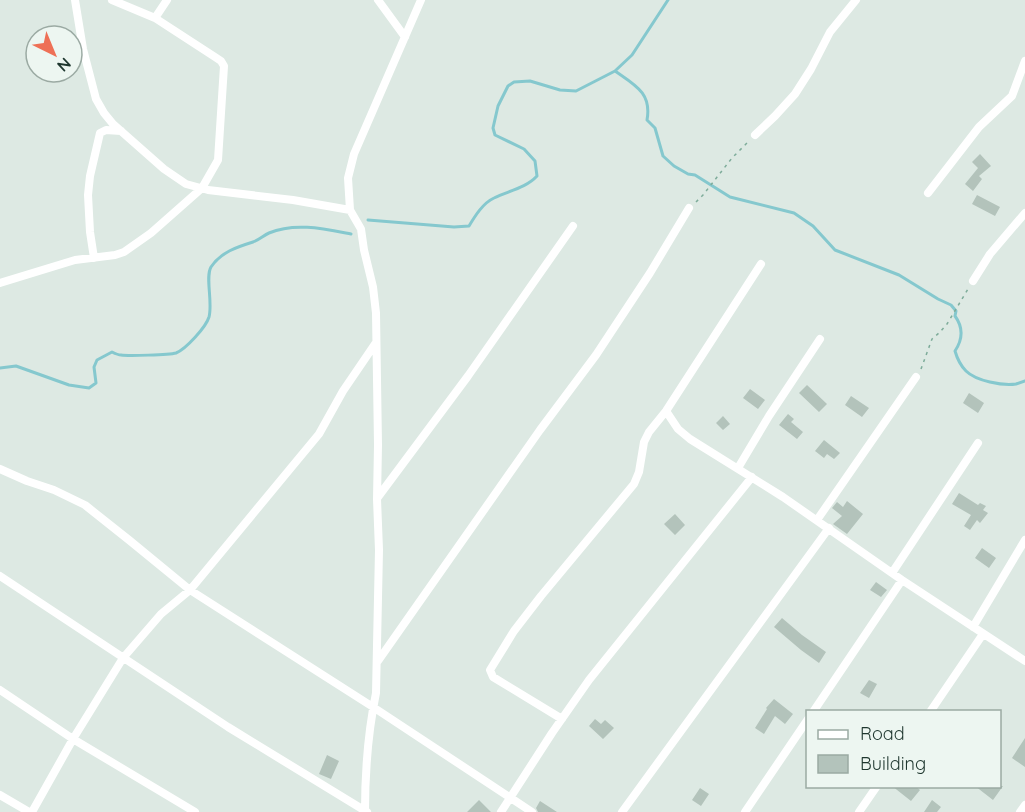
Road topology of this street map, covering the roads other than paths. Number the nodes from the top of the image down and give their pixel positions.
1 (75, 0) edge
2 (112, 0) edge
3 (167, 0) edge
4 (378, 0) edge
5 (421, 0) edge
6 (855, 0) edge
7 (155, 18) junction
8 (405, 37) junction
9 (1025, 61) edge
10 (121, 131) junction
11 (755, 135) road end
12 (202, 188) junction
13 (928, 193) dead end
14 (689, 208) road end
15 (350, 210) junction
16 (1025, 213) edge
17 (573, 226) dead end
18 (94, 258) junction
19 (762, 264) dead end
20 (973, 281) road end
21 (0, 283) edge
22 (820, 339) dead end
23 (376, 343) junction
24 (916, 377) road end
25 (666, 411) junction
26 (978, 443) dead end
27 (738, 468) junction
28 (0, 469) edge
29 (752, 477) junction
30 (377, 499) junction
31 (817, 520) junction
32 (829, 528) junction
33 (1025, 540) edge
34 (892, 573) junction
35 (0, 576) edge
36 (902, 580) junction
37 (190, 590) junction
38 (973, 627) junction
39 (983, 634) junction
40 (123, 658) junction
41 (1025, 661) edge
42 (377, 662) junction
43 (0, 690) edge
44 (373, 707) junction
45 (814, 710) edge
46 (931, 710) edge
47 (562, 719) junction
48 (806, 720) edge
49 (73, 739) junction
50 (876, 788) edge
51 (0, 795) edge
52 (511, 798) junction
53 (1025, 805) edge
54 (30, 812) edge
55 (195, 812) edge
56 (366, 812) edge
57 (501, 812) edge
58 (532, 812) edge
59 (622, 812) edge
60 (745, 812) edge
61 (860, 812) edge
62 (1020, 812) edge

1 - 10 street
2 - 7 street
3 - 7 street
4 - 8 street
5 - 8 street
6 - 11 street
7 - 12 street
8 - 15 street
9 - 13 street
10 - 12 street
10 - 18 street
12 - 15 street
12 - 18 street
14 - 42 street
15 - 23 street
16 - 20 street
17 - 30 street
18 - 21 street
19 - 25 street
22 - 27 street
23 - 30 street
23 - 37 street
24 - 31 street
25 - 27 street
25 - 47 street
26 - 34 street
27 - 29 street
28 - 37 street
29 - 31 street
29 - 47 street
30 - 42 street
31 - 32 street
32 - 34 street
32 - 59 street
33 - 38 street
34 - 36 street
35 - 40 street
36 - 38 street
36 - 45 street
37 - 40 street
37 - 44 street
38 - 39 street
39 - 41 street
39 - 46 street
40 - 49 street
40 - 56 street
42 - 44 street
43 - 49 street
44 - 52 street
44 - 56 street
47 - 52 street
48 - 60 street
49 - 54 street
49 - 55 street
50 - 61 street
51 - 54 street
52 - 57 street
52 - 58 street
53 - 62 street

